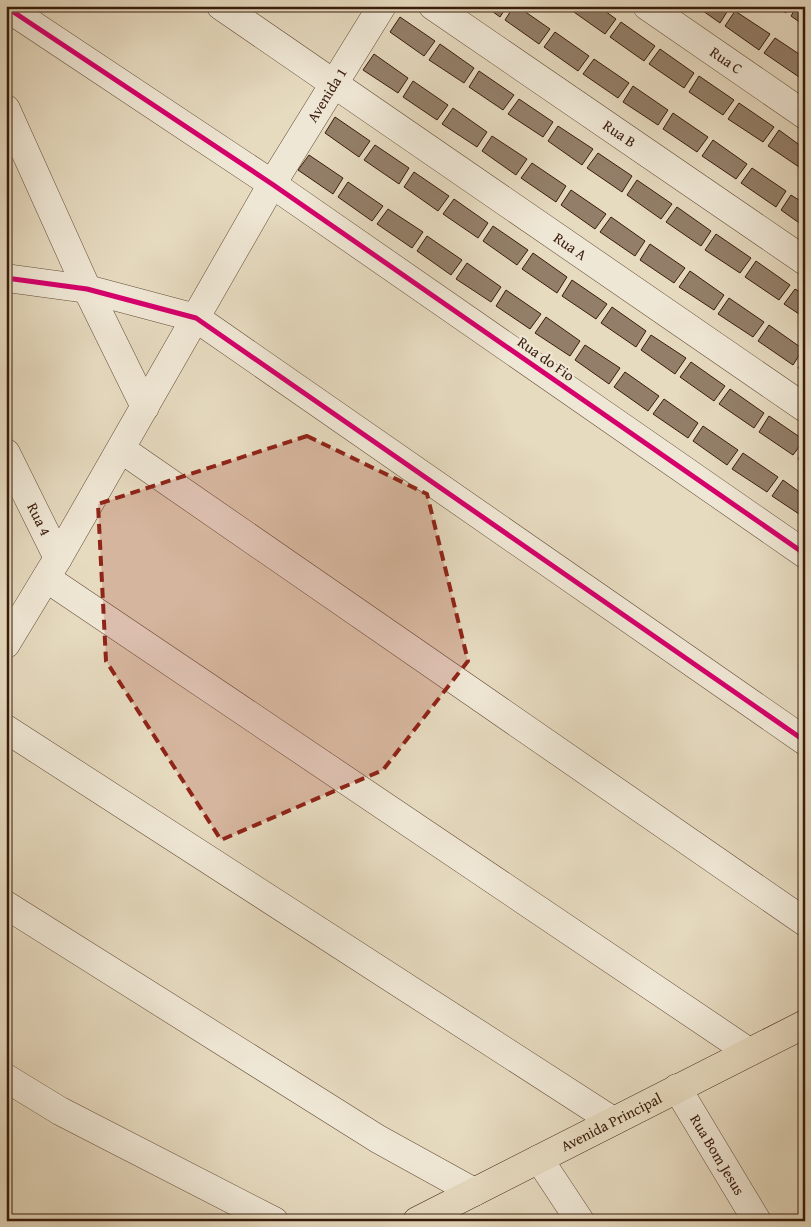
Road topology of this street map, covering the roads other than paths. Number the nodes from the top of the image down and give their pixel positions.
1 (222, 6) edge
2 (382, 6) edge
3 (433, 6) edge
4 (647, 6) edge
5 (6, 7) edge
6 (334, 84) junction
7 (6, 109) edge
8 (805, 116) edge
9 (272, 184) junction
10 (805, 261) edge
11 (6, 278) edge
12 (87, 289) junction
13 (196, 318) junction
14 (145, 406) junction
15 (805, 408) edge
16 (121, 449) junction
17 (6, 453) edge
18 (805, 554) edge
19 (52, 568) junction
20 (6, 644) edge
21 (6, 729) edge
22 (805, 741) edge
23 (6, 905) edge
24 (805, 922) edge
25 (803, 1029) edge
26 (749, 1052) junction
27 (6, 1078) edge
28 (677, 1088) junction
29 (614, 1121) junction
30 (539, 1159) junction
31 (474, 1192) junction
32 (274, 1221) edge
33 (417, 1221) edge
34 (580, 1221) edge
35 (757, 1221) edge

1 - 6 street, Rua A
2 - 6 street, Avenida 1
3 - 10 street, Rua B
4 - 8 street, Rua C
5 - 9 street, Rua do Fio
6 - 9 street, Avenida 1
6 - 15 street, Rua A
7 - 12 street
9 - 13 street, Avenida 1
9 - 18 street, Rua do Fio
11 - 12 street
12 - 13 street
12 - 14 street
13 - 14 street, Avenida 1
13 - 22 street
14 - 16 street, Avenida 1
16 - 19 street, Avenida 1
16 - 24 street
17 - 19 street, Rua 4
19 - 20 street, Avenida 1
19 - 26 street
21 - 29 street
23 - 31 street
25 - 26 main road, Avenida Principal
26 - 28 main road, Avenida Principal
27 - 32 street
28 - 29 main road, Avenida Principal
28 - 35 street, Rua Bom Jesus
29 - 30 main road, Avenida Principal
30 - 31 main road, Avenida Principal
30 - 34 street
31 - 33 main road, Avenida Principal

